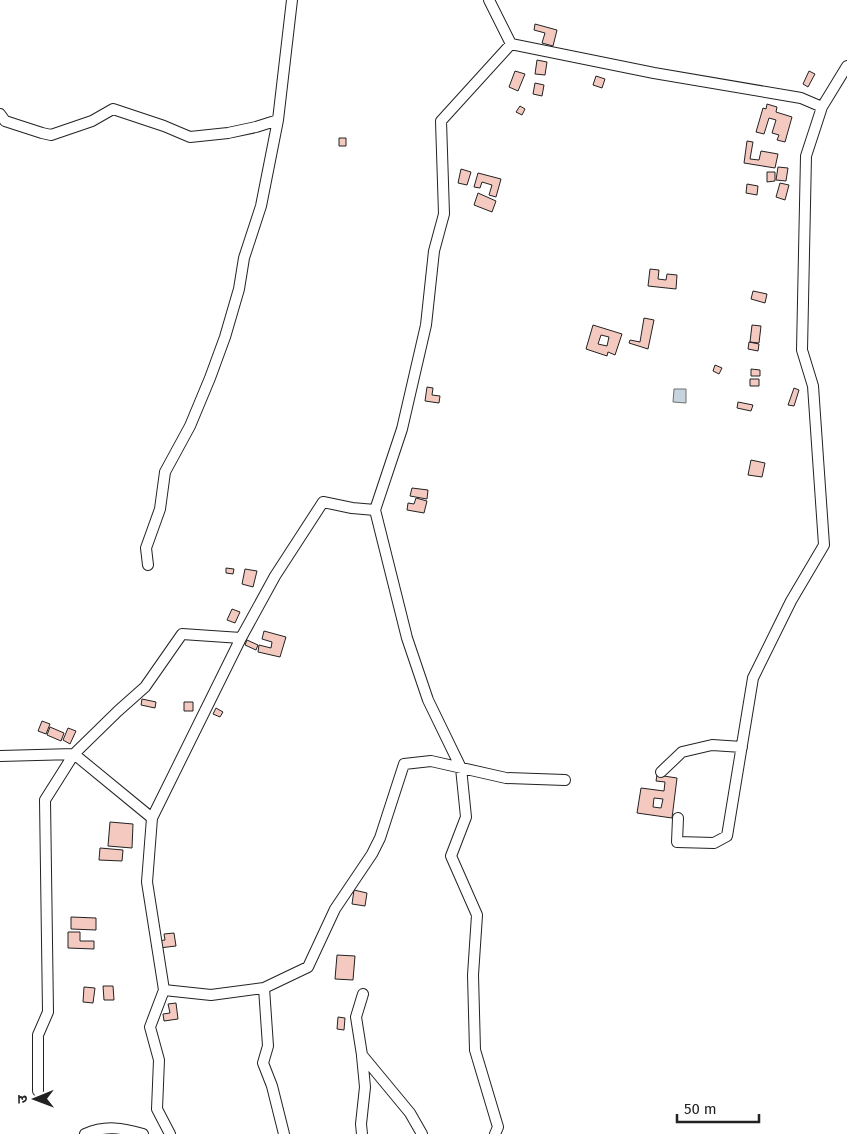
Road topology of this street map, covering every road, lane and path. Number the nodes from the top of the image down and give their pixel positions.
1 (292, 0) edge
2 (489, 0) edge
3 (511, 44) junction
4 (847, 66) edge
5 (822, 107) junction
6 (0, 114) edge
7 (278, 120) junction
8 (375, 510) junction
9 (148, 565) dead end
10 (241, 638) junction
11 (742, 747) junction
12 (74, 754) junction
13 (0, 756) edge
14 (461, 768) junction
15 (661, 772) dead end
16 (565, 780) dead end
17 (152, 818) junction
18 (678, 818) dead end
19 (264, 988) junction
20 (164, 990) junction
21 (363, 994) dead end
22 (362, 1054) junction
23 (38, 1091) dead end
24 (85, 1134) edge
25 (143, 1134) edge
26 (170, 1134) edge
27 (284, 1134) edge
28 (362, 1134) edge
29 (422, 1134) edge
30 (495, 1134) edge

1 - 7 street
2 - 3 street
3 - 5 street
3 - 8 street
4 - 5 street
5 - 11 street
6 - 7 street
7 - 9 street
8 - 10 street
8 - 14 street
10 - 12 street
10 - 17 street
11 - 15 street
11 - 18 street
12 - 13 street
12 - 17 street
12 - 23 street
14 - 16 street
14 - 19 street
14 - 30 street
17 - 20 street
19 - 20 street
19 - 27 street
20 - 26 street
21 - 22 street
22 - 28 street
22 - 29 street
24 - 25 street

